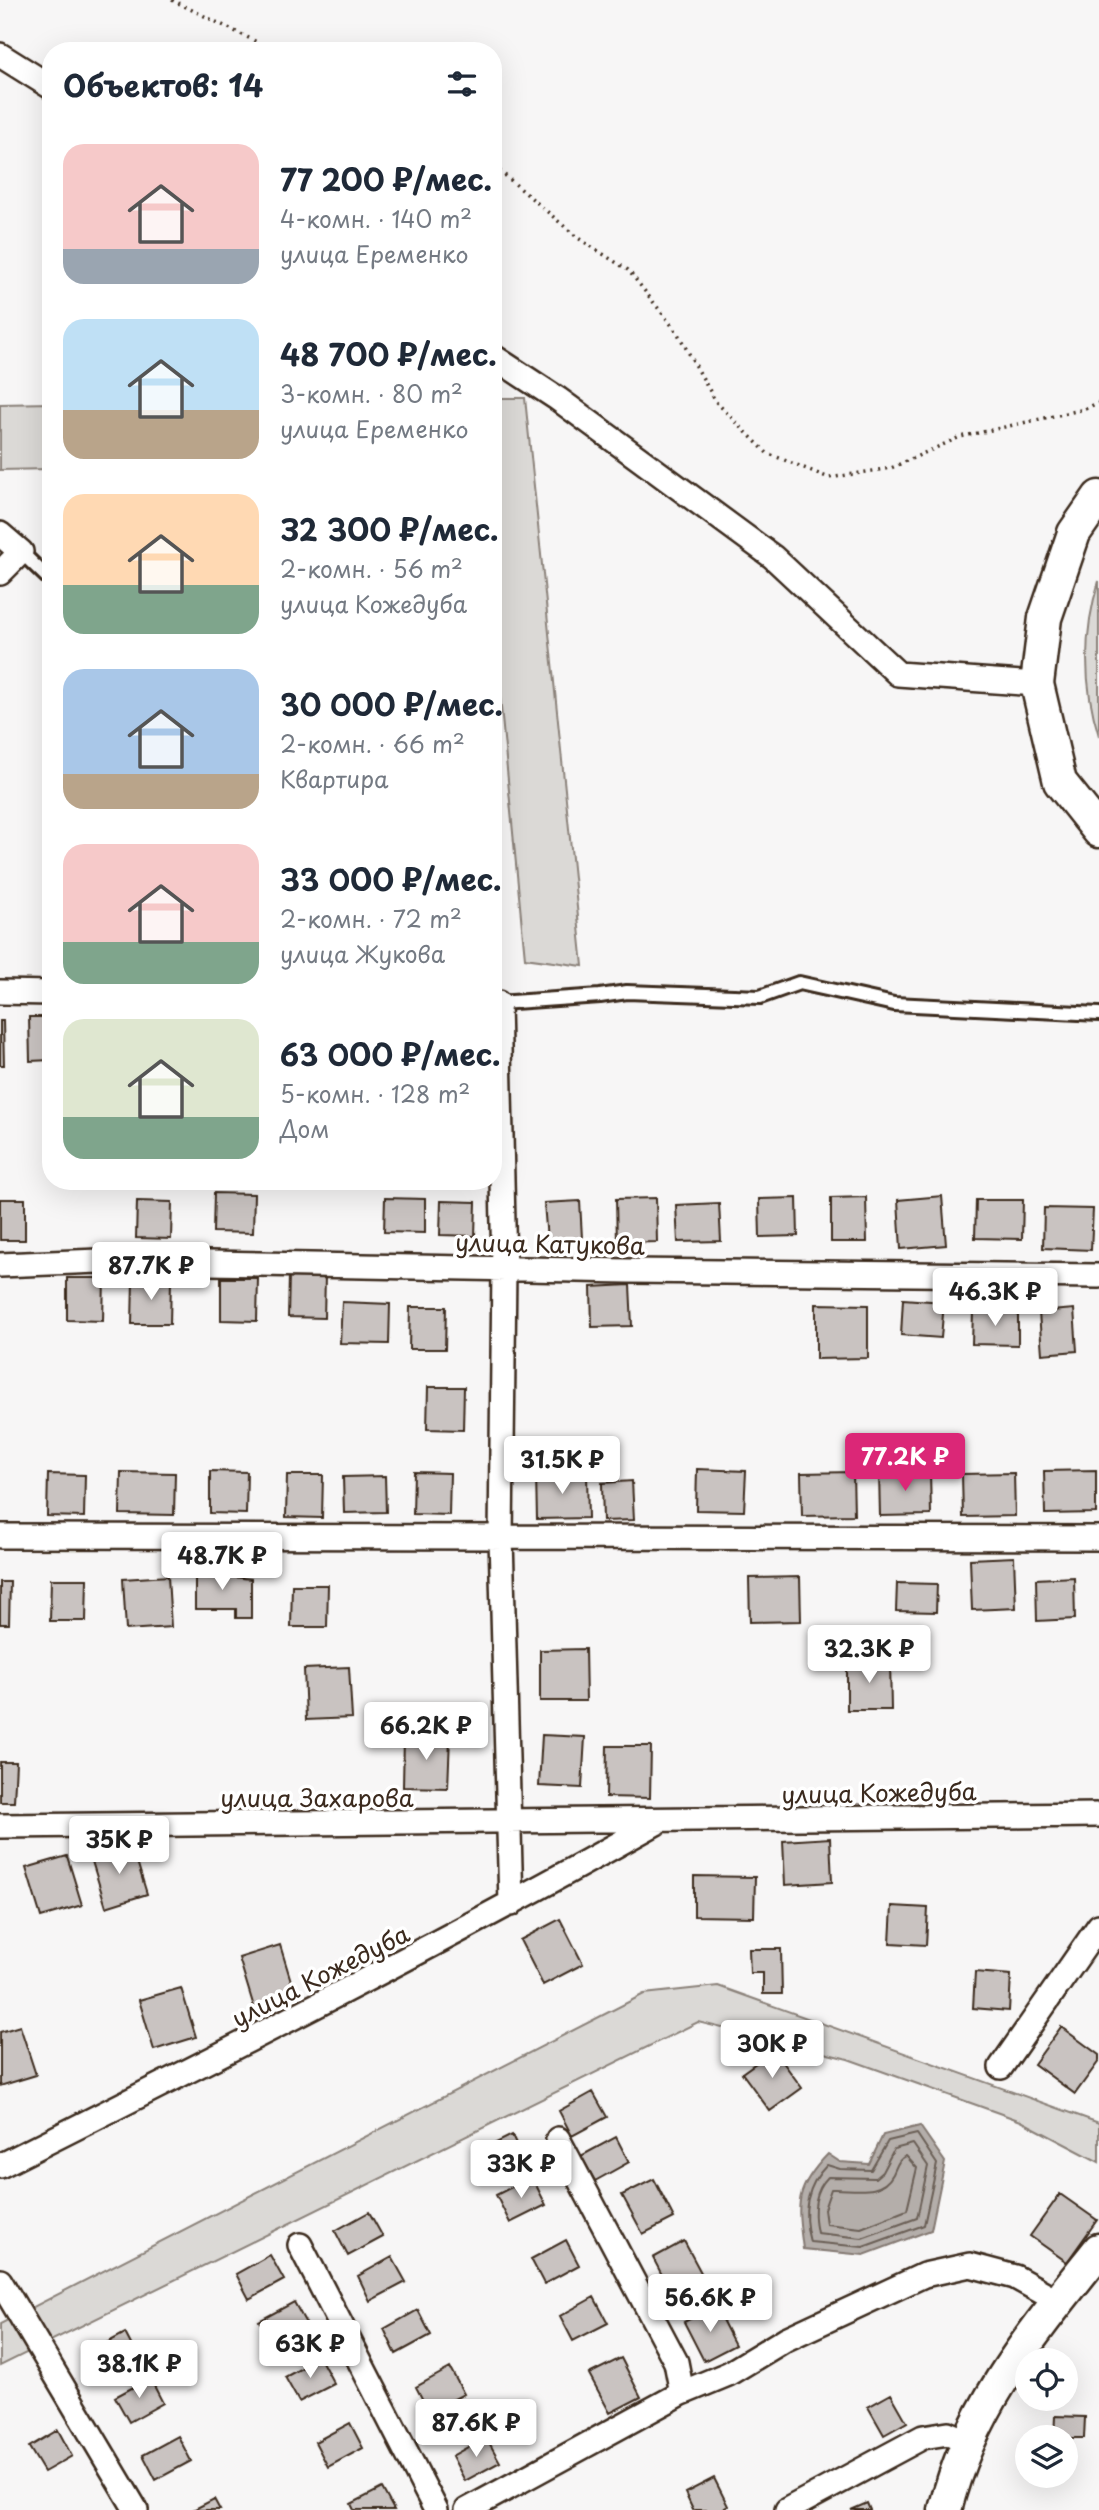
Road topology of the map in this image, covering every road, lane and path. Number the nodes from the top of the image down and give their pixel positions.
1 (172, 0) edge
2 (257, 42) edge
3 (0, 55) edge
4 (42, 81) edge
5 (502, 173) edge
6 (502, 362) edge
7 (1099, 402) edge
8 (1099, 497) edge
9 (0, 534) edge
10 (21, 552) junction
11 (42, 572) edge
12 (0, 573) edge
13 (1037, 684) junction
14 (1099, 831) edge
15 (0, 992) edge
16 (42, 993) edge
17 (502, 1003) edge
18 (1099, 1014) edge
19 (502, 1190) edge
20 (0, 1265) edge
21 (504, 1268) junction
22 (1099, 1276) edge
23 (0, 1536) edge
24 (501, 1538) junction
25 (1099, 1538) edge
26 (1099, 1815) edge
27 (659, 1821) junction
28 (509, 1822) junction
29 (0, 1826) edge
30 (511, 1904) junction
31 (1099, 1926) edge
32 (1001, 2067) dead end
33 (558, 2138) dead end
34 (0, 2166) edge
35 (300, 2245) dead end
36 (1099, 2250) edge
37 (0, 2281) edge
38 (1058, 2301) junction
39 (682, 2393) junction
40 (967, 2441) junction
41 (136, 2510) edge
42 (436, 2510) edge
43 (467, 2510) edge
44 (787, 2510) edge
45 (945, 2510) edge

1 - 2 path
3 - 4 street
5 - 7 path
6 - 13 street
8 - 13 main road
9 - 10 street
10 - 11 lane
10 - 12 street
13 - 14 main road
15 - 16 street
17 - 18 lane
19 - 21 street
20 - 21 street, улица Катукова
21 - 22 street, улица Катукова
21 - 24 street
23 - 24 street
24 - 25 street
24 - 28 street
26 - 27 street, улица Кожедуба
27 - 28 street, улица Кожедуба
27 - 30 street, улица Кожедуба
28 - 29 street, улица Захарова
28 - 30 street
30 - 34 street, улица Кожедуба
31 - 32 street
33 - 39 street
35 - 42 street
36 - 38 main road
37 - 41 street
38 - 39 street
38 - 40 main road
39 - 43 street
40 - 44 street
40 - 45 main road

